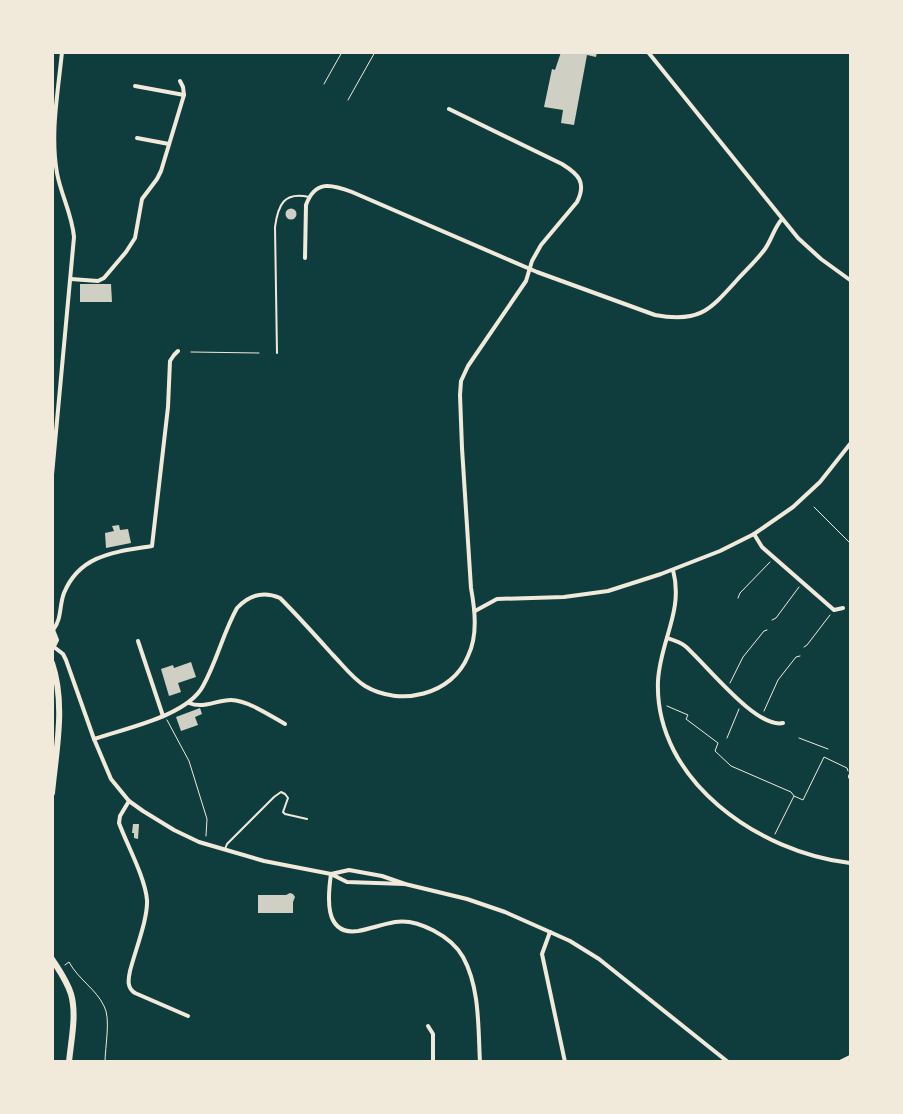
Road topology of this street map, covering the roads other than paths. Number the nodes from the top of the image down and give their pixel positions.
1 (62, 52) edge
2 (648, 52) edge
3 (180, 81) dead end
4 (135, 86) dead end
5 (184, 95) junction
6 (449, 109) dead end
7 (137, 138) dead end
8 (169, 144) junction
9 (309, 197) junction
10 (782, 219) junction
11 (305, 258) dead end
12 (529, 269) junction
13 (71, 279) junction
14 (850, 280) edge
15 (178, 351) dead end
16 (278, 353) dead end
17 (850, 444) edge
18 (52, 474) edge
19 (754, 534) junction
20 (673, 570) junction
21 (843, 608) dead end
22 (475, 611) junction
23 (53, 630) edge
24 (667, 638) junction
25 (138, 641) dead end
26 (53, 648) edge
27 (52, 663) edge
28 (189, 703) junction
29 (163, 716) junction
30 (783, 723) dead end
31 (285, 724) dead end
32 (94, 739) junction
33 (52, 793) edge
34 (128, 801) junction
35 (307, 819) dead end
36 (225, 850) junction
37 (850, 863) edge
38 (331, 874) junction
39 (405, 884) junction
40 (550, 932) junction
41 (52, 959) edge
42 (188, 1016) dead end
43 (428, 1026) dead end
44 (850, 1057) edge
45 (69, 1062) edge
46 (433, 1062) edge
47 (480, 1062) edge
48 (565, 1062) edge
49 (728, 1062) edge
50 (840, 1062) edge

1 - 13 street
2 - 10 street
3 - 5 street
4 - 5 street
5 - 8 street
6 - 12 street
7 - 8 street
8 - 13 street
9 - 11 street
9 - 12 street
9 - 16 lane
10 - 12 street
10 - 14 street
12 - 22 street
13 - 18 street
15 - 23 street
17 - 19 street
19 - 20 street
19 - 21 street
20 - 22 street
20 - 24 street
22 - 28 street
23 - 26 main road
24 - 30 street
24 - 37 street
25 - 29 street
26 - 32 street
27 - 33 main road
28 - 29 street
28 - 31 street
29 - 32 street
32 - 34 street
34 - 36 street
34 - 42 street
35 - 36 lane
36 - 38 street
38 - 39 street
38 - 39 street
38 - 47 street
39 - 40 street
40 - 48 street
40 - 49 street
41 - 45 main road
43 - 46 street
44 - 50 street

